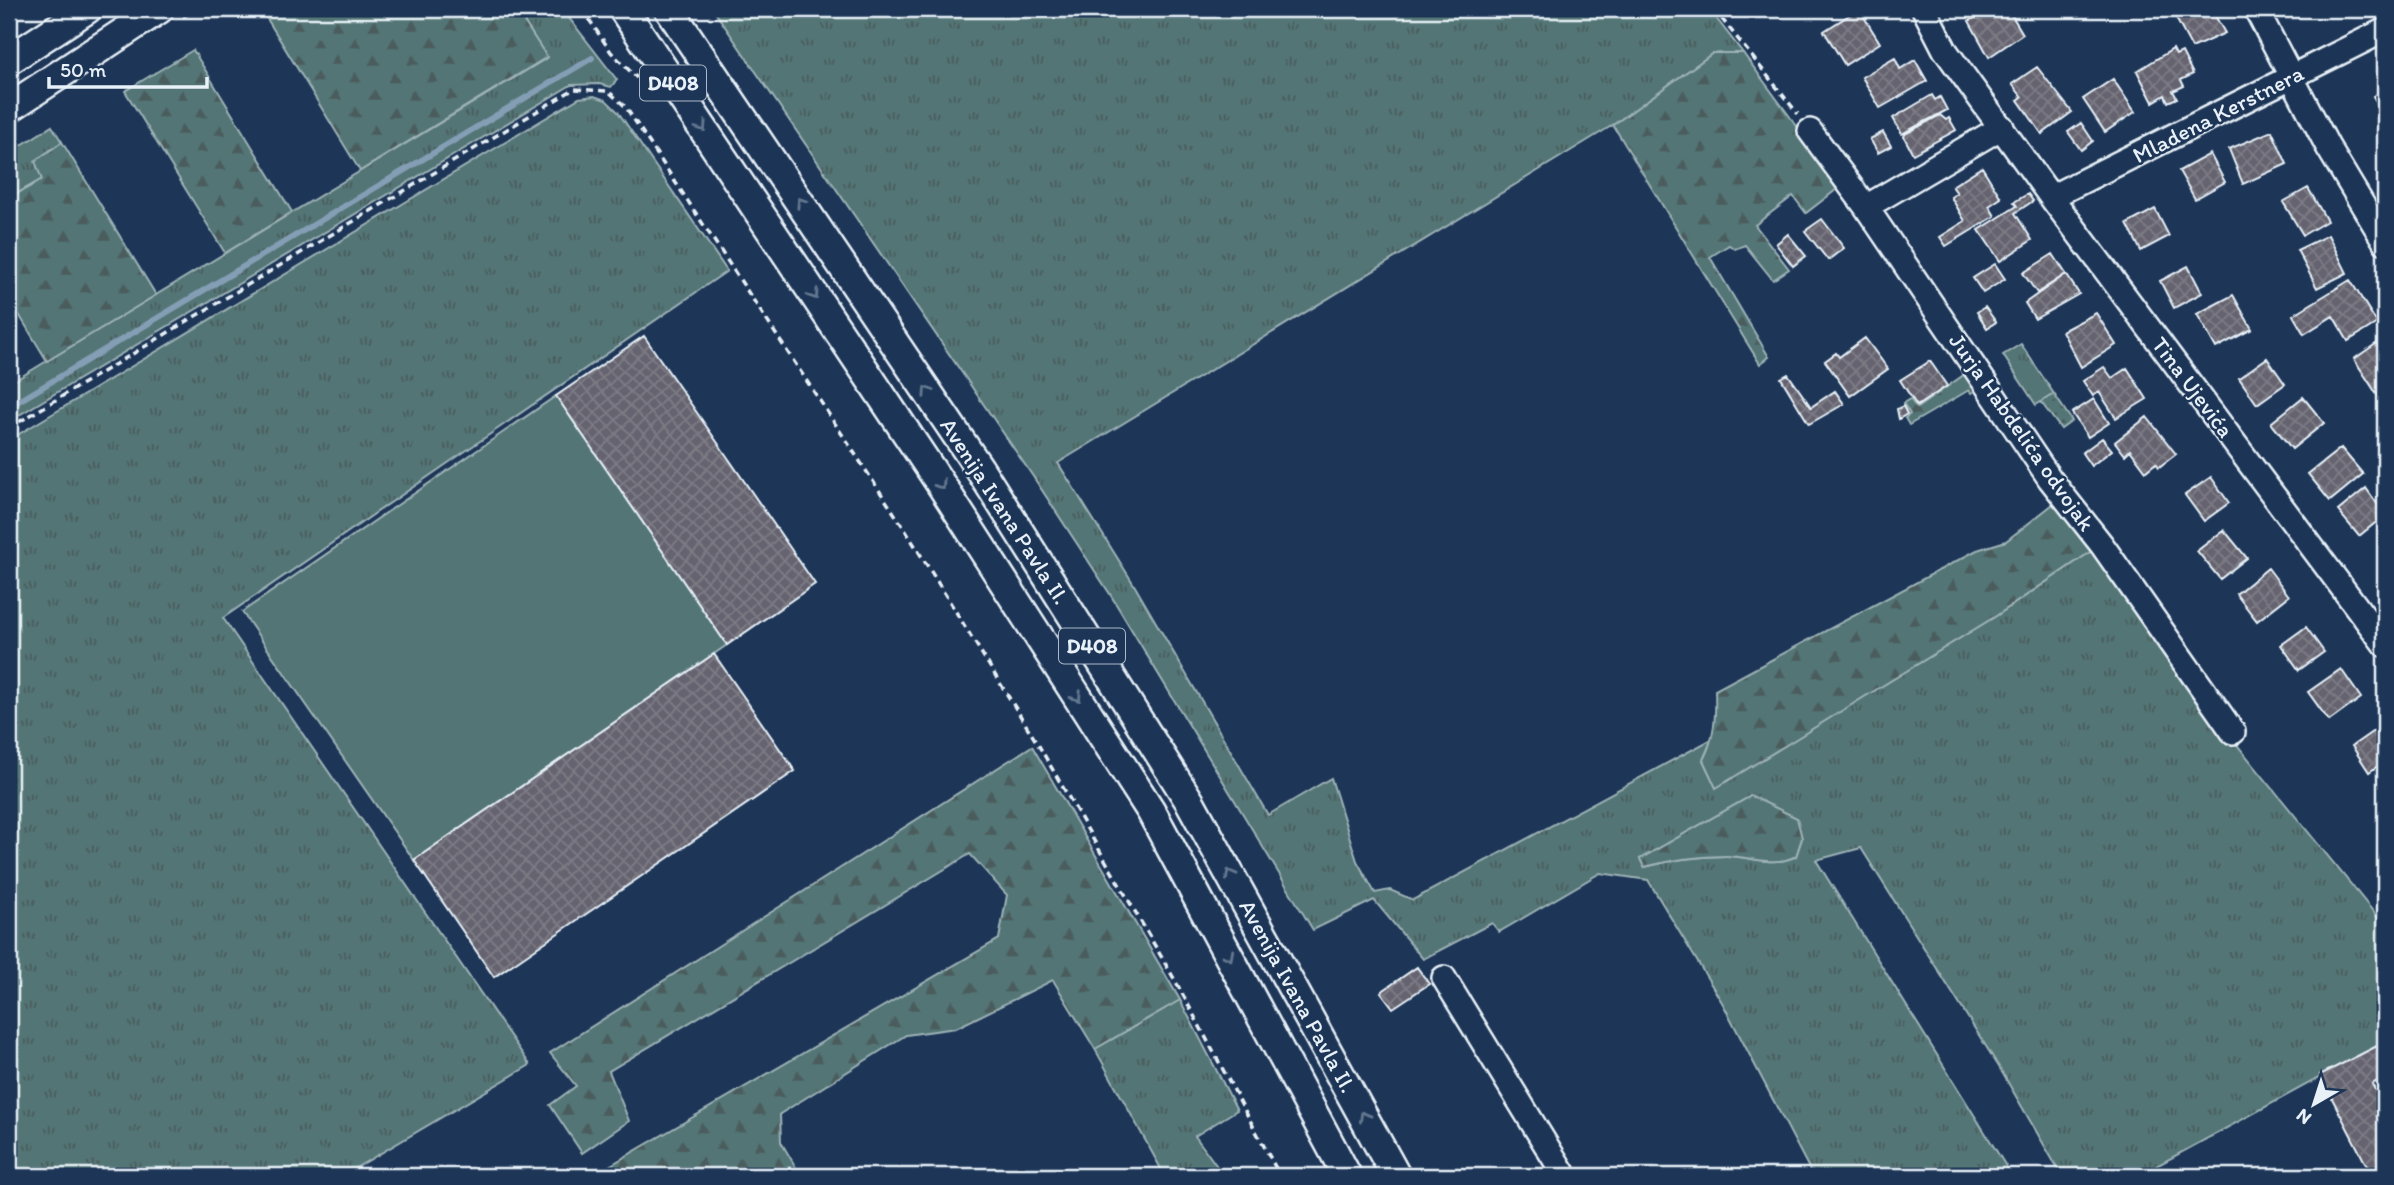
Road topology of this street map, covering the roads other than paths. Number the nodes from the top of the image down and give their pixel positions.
1 (87, 9) edge
2 (159, 9) edge
3 (623, 9) edge
4 (669, 9) edge
5 (1924, 9) edge
6 (2256, 9) edge
7 (2385, 30) edge
8 (9, 60) edge
9 (2291, 78) junction
10 (9, 108) edge
11 (2001, 127) junction
12 (1810, 131) road end
13 (2051, 197) junction
14 (1866, 207) junction
15 (2385, 242) edge
16 (2385, 645) edge
17 (2234, 733) dead end
18 (1444, 978) dead end
19 (1347, 1176) edge
20 (1396, 1176) edge
21 (1565, 1176) edge

1 - 8 main road
2 - 10 main road
3 -> 19 main road, Avenija Ivana Pavla II. / D408
20 -> 4 main road, Avenija Ivana Pavla II. / D408
5 - 11 street, Tina Ujevića
6 - 9 street
7 - 9 street, Mladena Kerstnera
9 - 13 street, Mladena Kerstnera
9 - 15 street
11 - 13 street, Tina Ujevića
11 - 14 street
12 - 14 street, Jurja Habdelića odvojak
13 - 16 street, Tina Ujevića
14 - 17 street, Jurja Habdelića odvojak
18 - 21 street

